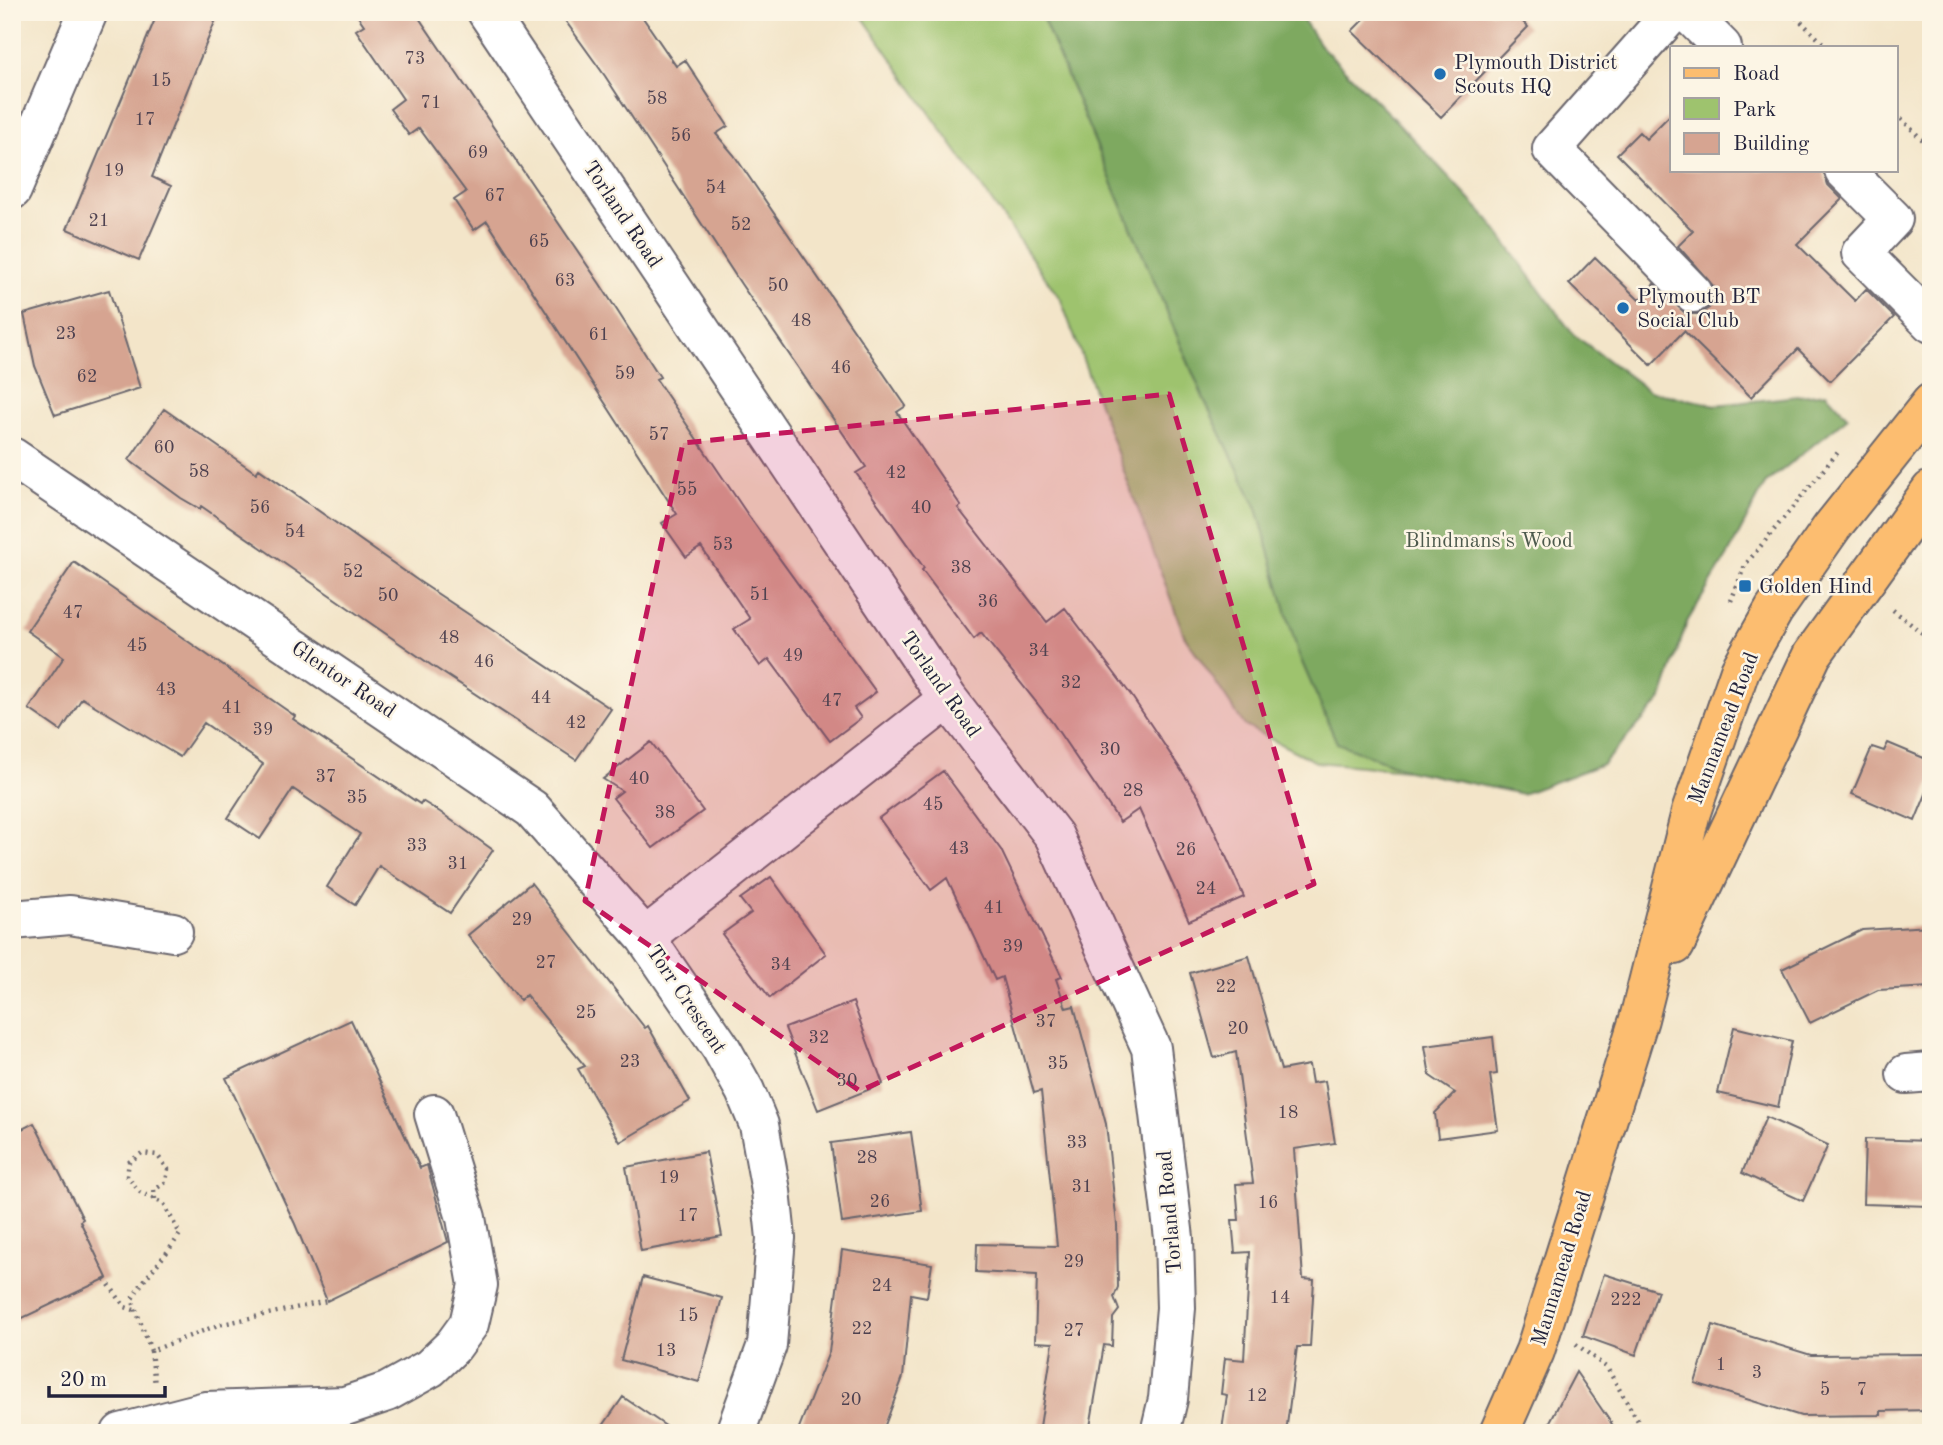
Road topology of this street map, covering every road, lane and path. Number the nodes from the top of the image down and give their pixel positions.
1 (88, 12) edge
2 (487, 12) edge
3 (1673, 12) edge
4 (1687, 12) edge
5 (1791, 12) edge
6 (1720, 46) edge
7 (1826, 46) edge
8 (1898, 116) edge
9 (1931, 148) edge
10 (1846, 172) edge
11 (12, 190) edge
12 (1693, 293) dead end
13 (1931, 323) edge
14 (1931, 403) edge
15 (12, 457) edge
16 (1931, 490) edge
17 (1862, 586) junction
18 (1931, 640) edge
19 (948, 698) junction
20 (12, 920) edge
21 (173, 932) dead end
22 (645, 937) junction
23 (1639, 1019) junction
24 (434, 1114) dead end
25 (155, 1199) junction
26 (105, 1279) dead end
27 (327, 1301) dead end
28 (135, 1310) junction
29 (1545, 1319) junction
30 (121, 1433) edge
31 (735, 1433) edge
32 (1160, 1433) edge
33 (1499, 1433) edge
34 (1645, 1433) edge

1 - 11 street
2 - 19 street, Torland Road
3 - 12 street
4 - 6 street
5 - 7 path
8 - 9 path
10 - 13 street
14 - 23 main road, Mannamead Road
15 - 22 street, Glentor Road
16 - 17 main road, Mannamead Road
17 - 18 path
17 - 23 main road, Mannamead Road
19 - 22 street, Torr Crescent
19 - 32 street, Torland Road
20 - 21 street
22 - 31 street, Torr Crescent
23 - 29 main road, Mannamead Road
24 - 30 street
25 - 25 path
25 - 28 path
26 - 28 path
27 - 28 path
29 - 33 main road, Mannamead Road
29 - 34 path

